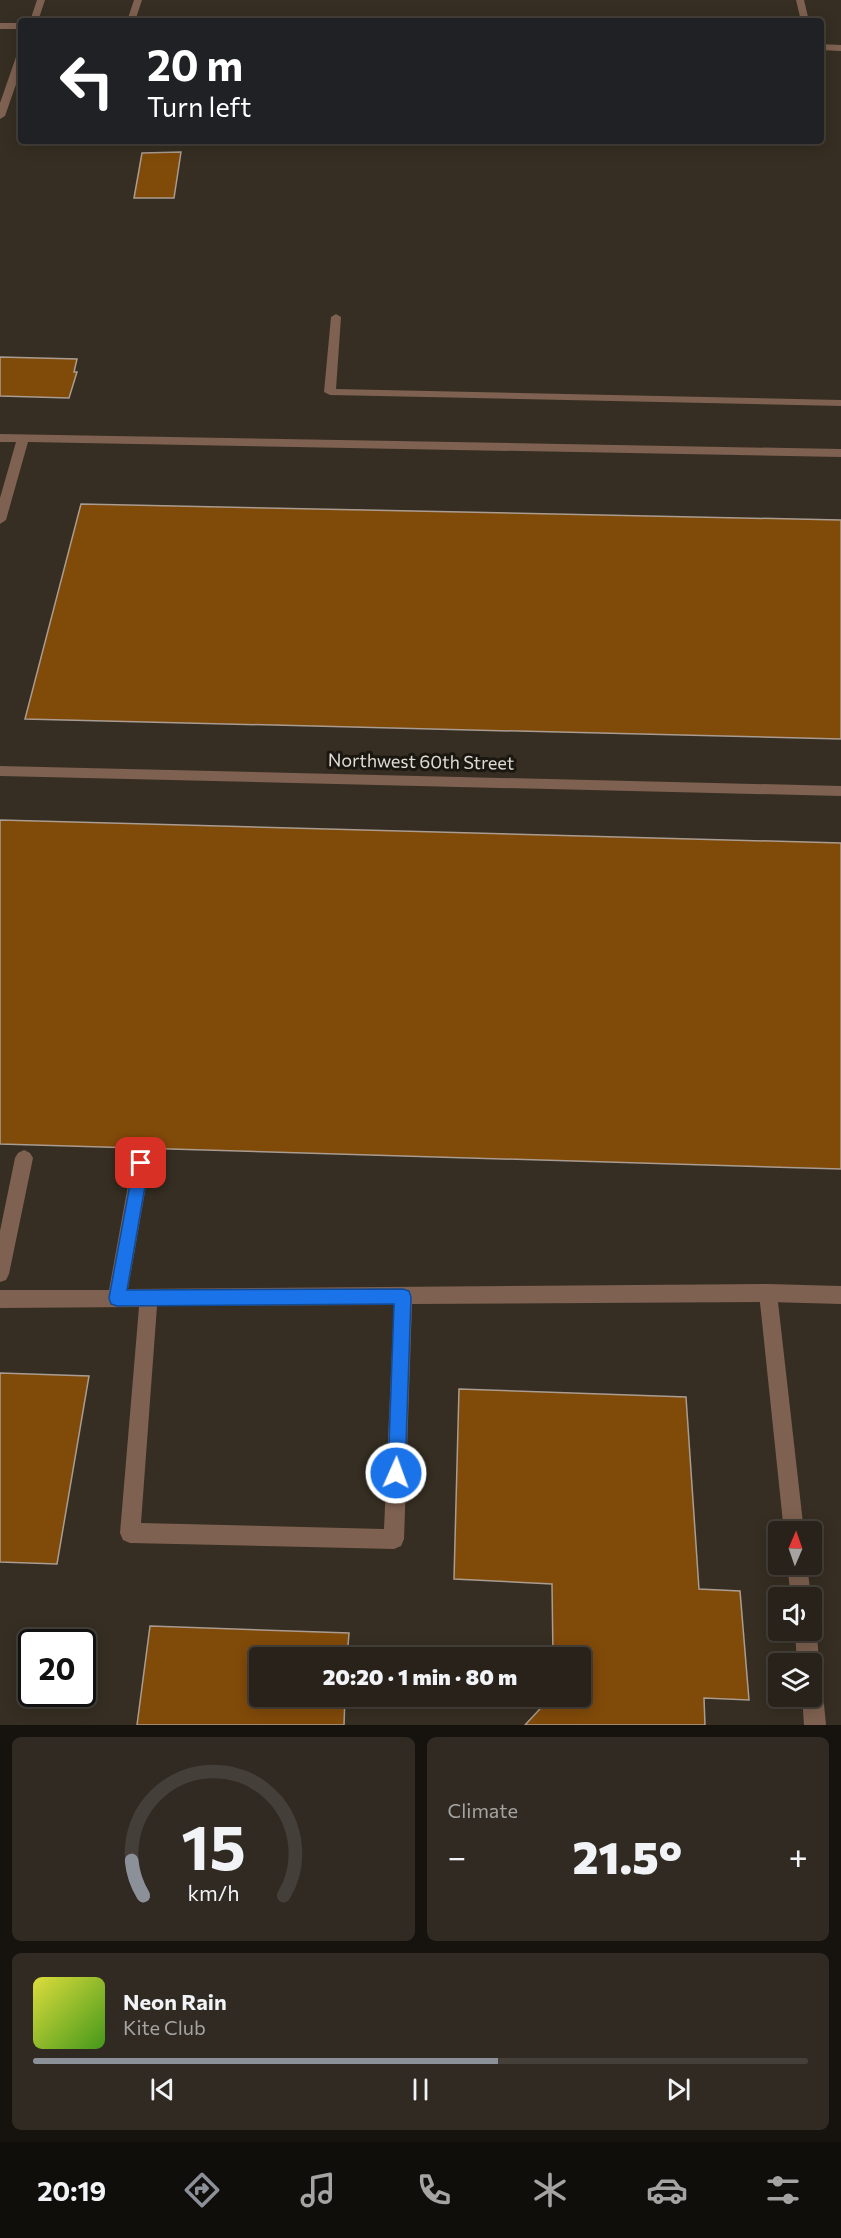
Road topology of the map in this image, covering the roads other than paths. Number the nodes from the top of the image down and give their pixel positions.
1 (41, 0) edge
2 (138, 0) edge
3 (800, 0) edge
4 (35, 18) edge
5 (132, 18) edge
6 (804, 18) edge
7 (0, 26) edge
8 (18, 26) edge
9 (824, 46) edge
10 (841, 48) edge
11 (18, 65) edge
12 (0, 116) edge
13 (336, 317) dead end
14 (841, 403) edge
15 (0, 438) edge
16 (23, 438) junction
17 (841, 453) edge
18 (0, 520) edge
19 (0, 771) edge
20 (841, 791) edge
21 (24, 1158) dead end
22 (141, 1163) dead end
23 (0, 1274) edge
24 (768, 1293) junction
25 (841, 1295) edge
26 (403, 1297) junction
27 (117, 1298) junction
28 (149, 1298) junction
29 (0, 1299) edge
30 (793, 1521) edge
31 (813, 1707) edge
32 (815, 1725) edge

1 - 4 street
2 - 5 street
3 - 6 street
7 - 8 street
9 - 10 street
11 - 12 street
13 - 14 street
15 - 16 street
16 - 17 street
16 - 18 street
19 - 20 street, Northwest 60th Street
21 - 23 street
22 - 27 street
24 - 25 street
24 - 26 street
24 - 30 street
26 - 28 street
26 - 28 street
27 - 28 street
27 - 29 street
31 - 32 street

